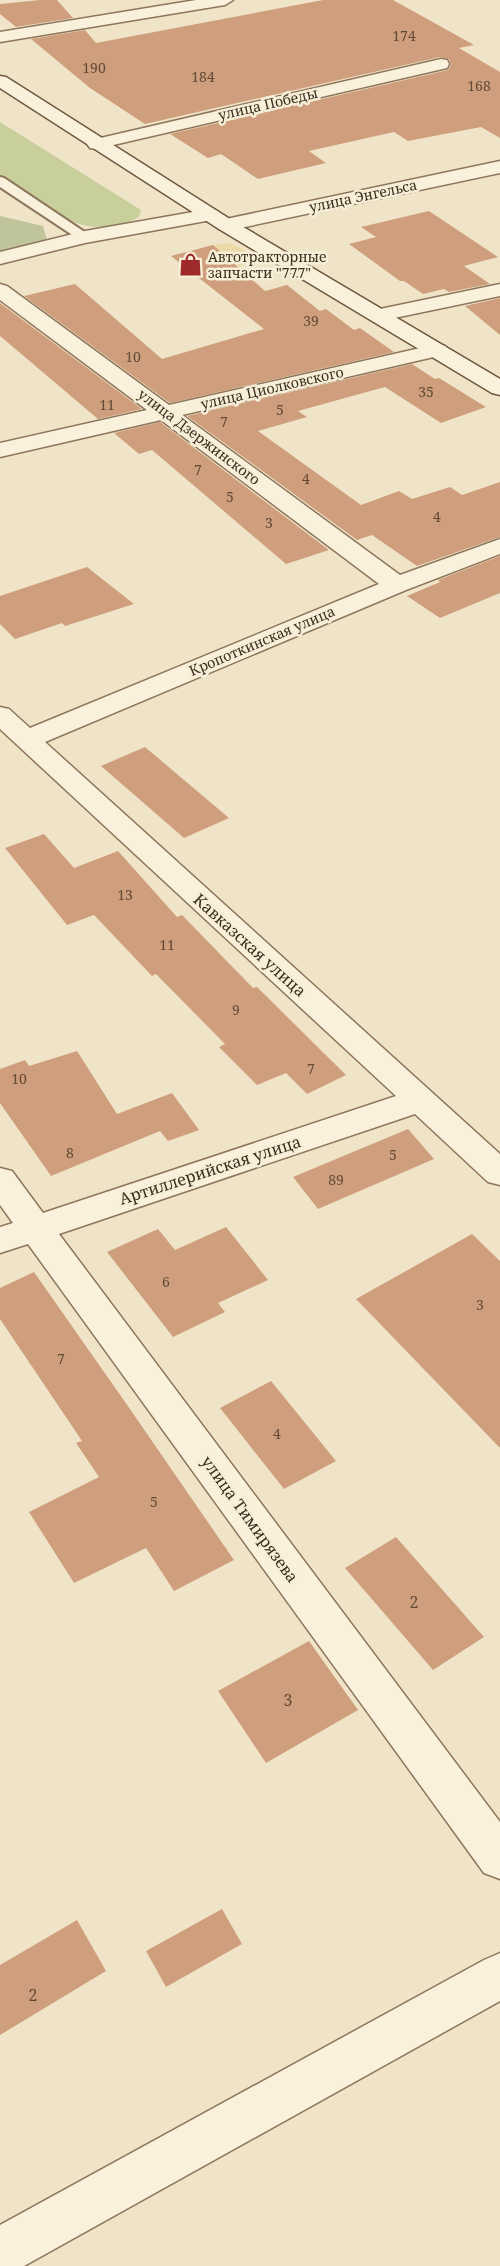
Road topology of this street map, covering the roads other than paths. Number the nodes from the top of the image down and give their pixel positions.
1 (225, 0) edge
2 (0, 37) edge
3 (441, 64) dead end
4 (0, 81) edge
5 (96, 144) junction
6 (500, 167) edge
7 (0, 182) edge
8 (218, 220) junction
9 (85, 237) junction
10 (0, 258) edge
11 (0, 290) edge
12 (500, 290) edge
13 (380, 315) junction
14 (438, 350) junction
15 (500, 388) edge
16 (165, 412) junction
17 (0, 450) edge
18 (500, 546) edge
19 (397, 585) junction
20 (0, 715) edge
21 (26, 740) junction
22 (420, 1100) junction
23 (500, 1173) edge
24 (0, 1180) edge
25 (17, 1234) edge
26 (500, 1858) edge
27 (500, 1976) edge
28 (2, 2246) edge

1 - 2 street
3 - 5 street, улица Победы
4 - 5 street
5 - 8 street
6 - 8 street, улица Энгельса
7 - 9 lane
8 - 9 street, улица Энгельса
8 - 13 street
9 - 10 street, улица Энгельса
11 - 16 street, улица Дзержинского
12 - 13 street
13 - 14 street
14 - 15 street
14 - 16 street, улица Циолковского
16 - 17 street, улица Циолковского
16 - 19 street, улица Дзержинского
18 - 19 street, Кропоткинская улица
19 - 21 street, Кропоткинская улица
20 - 21 street, Кавказская улица
21 - 22 street, Кавказская улица
22 - 23 street, Кавказская улица
22 - 25 street, Артиллерийская улица
24 - 25 street, улица Тимирязева
25 - 26 street, улица Тимирязева
27 - 28 street

